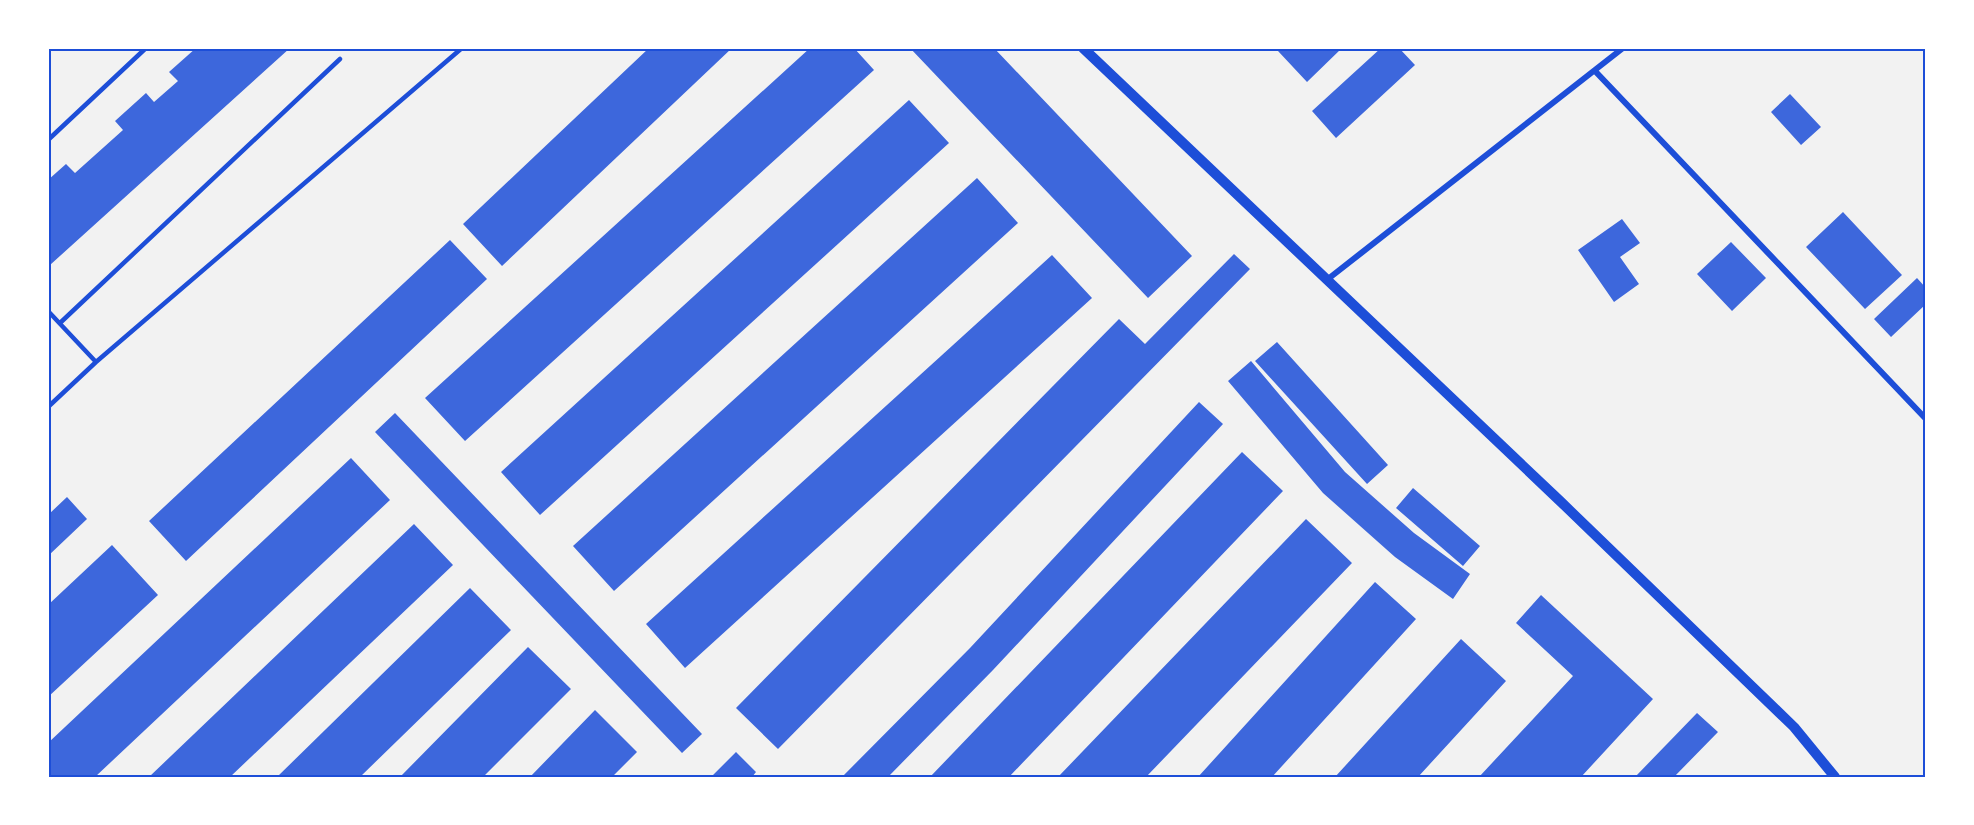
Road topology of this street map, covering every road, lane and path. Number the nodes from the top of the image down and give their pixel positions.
1 (146, 48) edge
2 (462, 48) edge
3 (1083, 48) edge
4 (1623, 48) edge
5 (340, 59) dead end
6 (1595, 71) junction
7 (48, 140) edge
8 (1328, 279) junction
9 (48, 310) edge
10 (60, 323) junction
11 (96, 362) junction
12 (48, 407) edge
13 (1926, 419) edge
14 (1836, 777) edge

1 - 7 lane
2 - 11 lane
3 - 8 street
4 - 6 street
5 - 10 lane
6 - 8 street
6 - 13 street
8 - 14 street
9 - 10 lane
10 - 11 lane
11 - 12 lane

